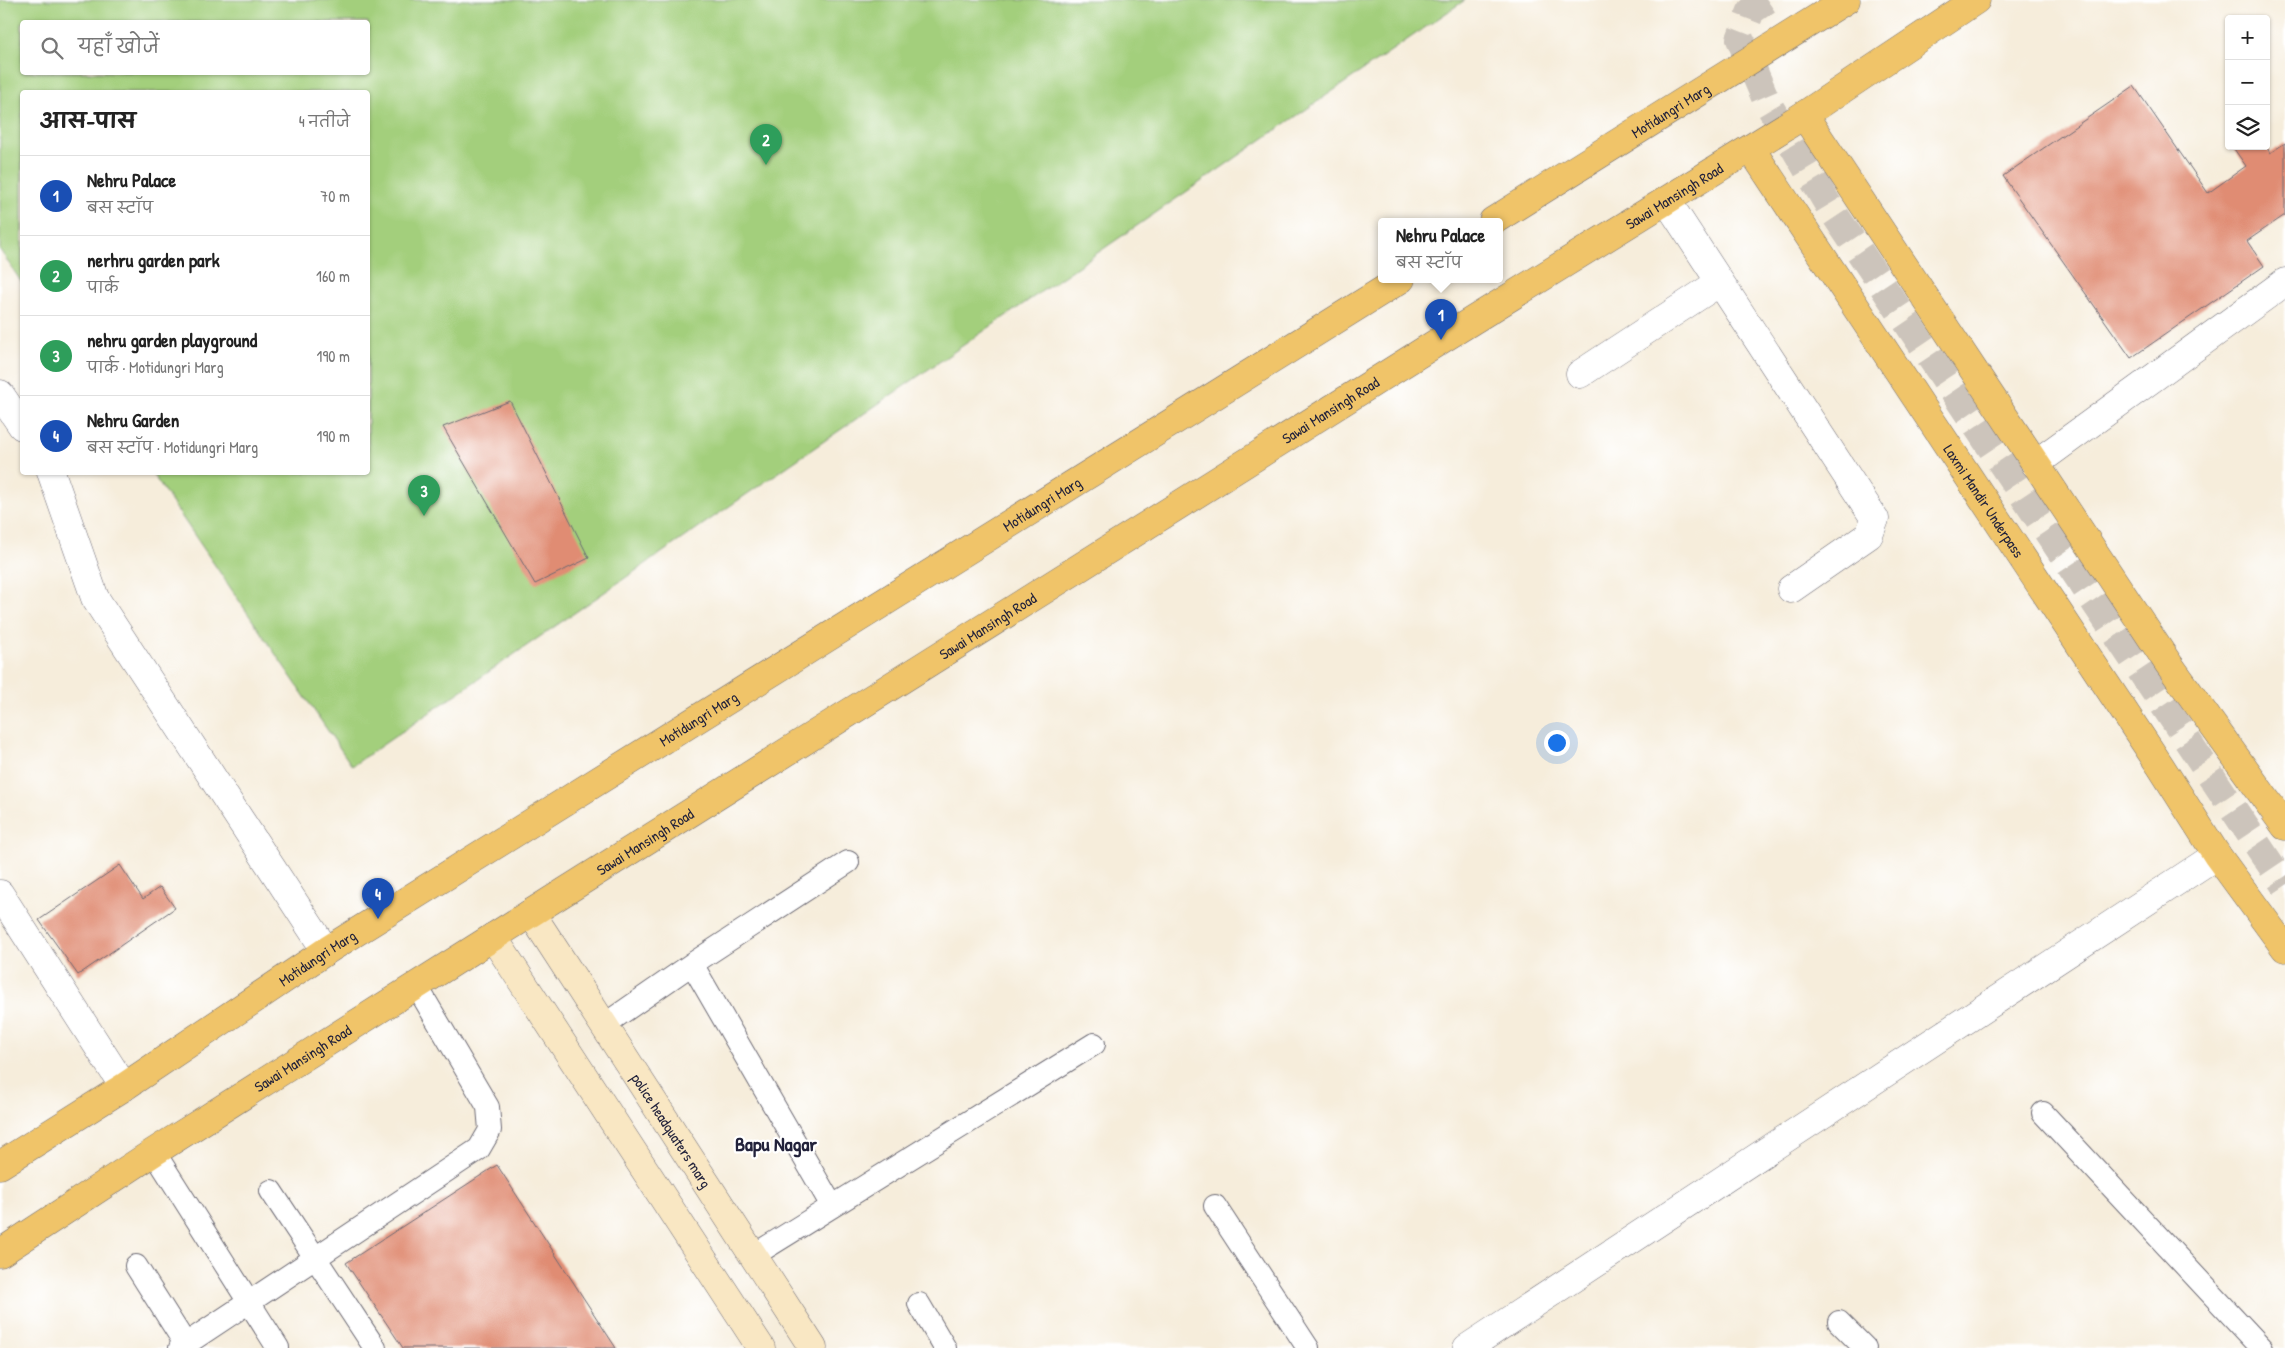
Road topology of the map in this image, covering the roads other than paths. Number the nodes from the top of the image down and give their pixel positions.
1 (1846, 0) edge
2 (1976, 0) edge
3 (1804, 115) junction
4 (1751, 149) junction
5 (1667, 201) junction
6 (1498, 218) edge
7 (1720, 282) junction
8 (2285, 282) edge
9 (1395, 283) edge
10 (1580, 374) dead end
11 (0, 394) edge
12 (20, 423) edge
13 (2034, 464) junction
14 (52, 475) edge
15 (1791, 589) dead end
16 (2285, 826) edge
17 (2216, 855) junction
18 (848, 862) dead end
19 (0, 894) edge
20 (531, 912) junction
21 (493, 937) junction
22 (2285, 948) edge
23 (326, 951) junction
24 (692, 964) junction
25 (416, 986) junction
26 (604, 1025) junction
27 (1094, 1044) dead end
28 (124, 1087) junction
29 (2044, 1113) dead end
30 (154, 1152) junction
31 (0, 1165) edge
32 (272, 1191) dead end
33 (832, 1206) junction
34 (1215, 1206) dead end
35 (0, 1253) edge
36 (754, 1254) junction
37 (314, 1258) junction
38 (136, 1266) dead end
39 (248, 1302) junction
40 (919, 1304) dead end
41 (1839, 1322) dead end
42 (183, 1346) edge
43 (278, 1348) edge
44 (374, 1348) edge
45 (761, 1348) edge
46 (813, 1348) edge
47 (945, 1348) edge
48 (1308, 1348) edge
49 (1467, 1348) edge
50 (1865, 1348) edge
51 (2262, 1348) edge

1 - 6 main road, Motidungri Marg
2 - 3 main road, Sawai Mansingh Road
3 - 4 main road, Sawai Mansingh Road
3 - 13 main road
4 - 5 main road, Sawai Mansingh Road
4 - 17 main road, Laxmi Mandir Underpass
5 - 7 street
5 - 20 main road, Sawai Mansingh Road
7 - 10 street
7 - 15 street
8 - 13 street
9 - 23 main road, Motidungri Marg
11 - 12 street
13 - 16 main road
14 - 23 street
17 - 22 main road, Laxmi Mandir Underpass
17 - 49 street
18 - 24 lane
19 - 28 street
20 - 21 main road, Sawai Mansingh Road
20 - 26 street, police headquaters marg
21 - 25 main road, Sawai Mansingh Road
21 - 45 street
23 - 28 main road, Motidungri Marg
24 - 26 lane
24 - 33 lane
25 - 30 main road, Sawai Mansingh Road
25 - 37 lane
26 - 36 street, police headquaters marg
27 - 33 lane
28 - 31 main road, Motidungri Marg
29 - 51 lane
30 - 35 main road, Sawai Mansingh Road
30 - 39 lane
32 - 37 lane
33 - 36 lane
34 - 48 lane
36 - 46 street, police headquaters marg
37 - 39 lane
37 - 44 lane
38 - 42 lane
39 - 42 lane
39 - 43 lane
40 - 47 lane
41 - 50 lane

